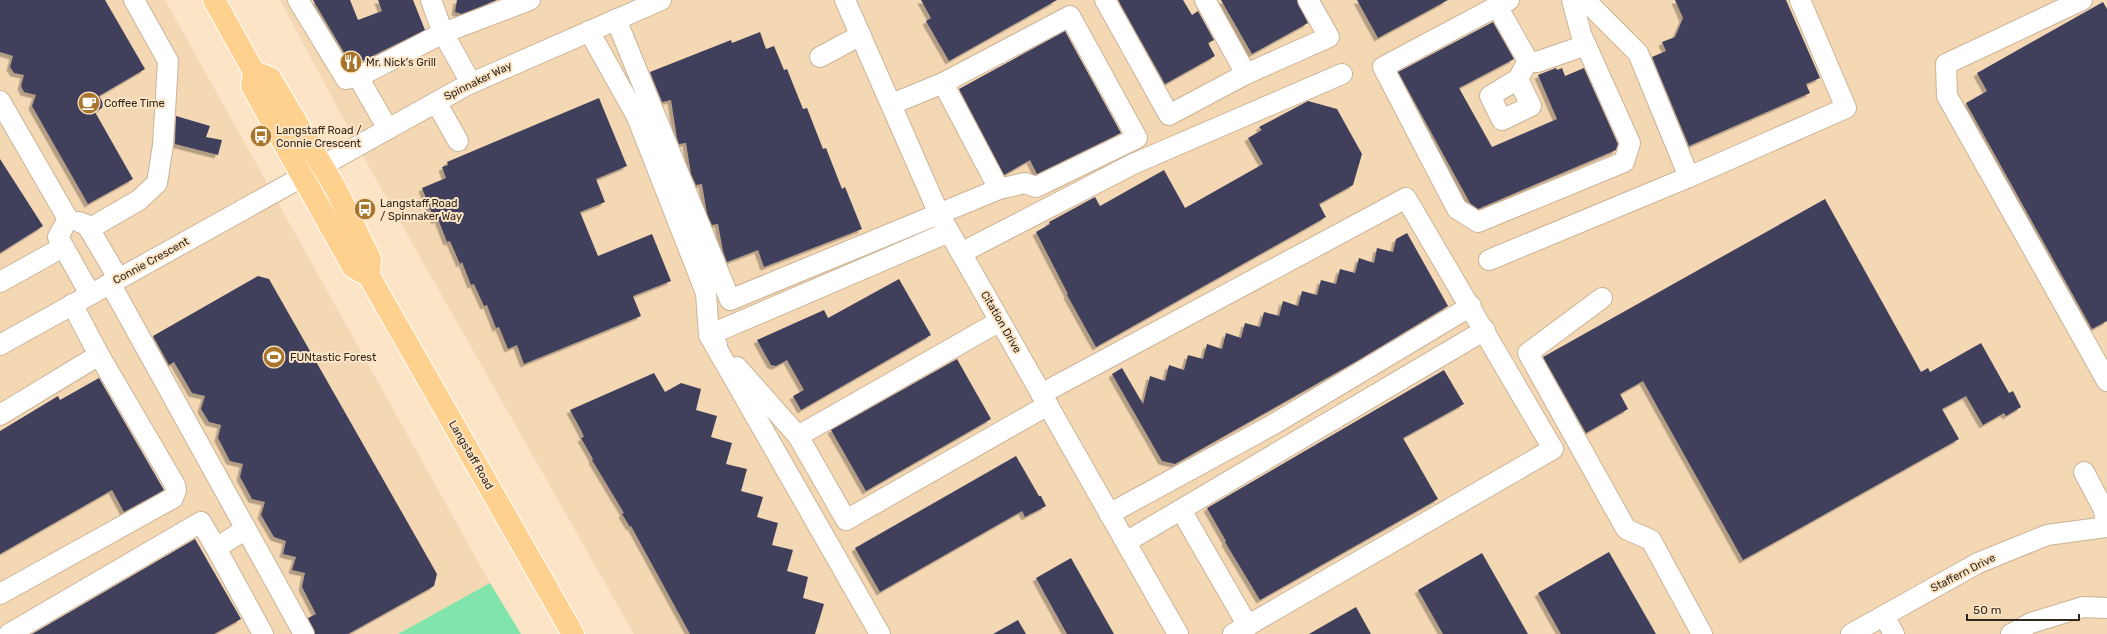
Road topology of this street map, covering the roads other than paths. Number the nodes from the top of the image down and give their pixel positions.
1 (134, 0) edge
2 (214, 0) edge
3 (298, 0) edge
4 (431, 0) edge
5 (530, 0) edge
6 (661, 0) edge
7 (845, 0) edge
8 (1105, 0) edge
9 (1205, 0) edge
10 (1308, 0) edge
11 (1572, 0) edge
12 (1585, 0) edge
13 (1800, 0) edge
14 (2082, 0) edge
15 (1503, 3) edge
16 (616, 19) junction
17 (589, 31) junction
18 (444, 33) junction
19 (861, 35) junction
20 (1586, 45) junction
21 (820, 57) dead end
22 (1528, 61) junction
23 (254, 72) junction
24 (1246, 74) junction
25 (1342, 74) dead end
26 (358, 77) junction
27 (1518, 79) dead end
28 (471, 83) junction
29 (943, 83) junction
30 (0, 101) edge
31 (436, 102) junction
32 (892, 104) junction
33 (388, 130) junction
34 (458, 141) dead end
35 (323, 166) junction
36 (1689, 177) junction
37 (302, 178) junction
38 (999, 189) junction
39 (939, 214) junction
40 (68, 219) junction
41 (89, 229) junction
42 (949, 232) junction
43 (63, 247) junction
44 (961, 253) junction
45 (1489, 260) dead end
46 (369, 276) junction
47 (114, 281) junction
48 (0, 282) edge
49 (90, 294) junction
50 (1602, 298) dead end
51 (72, 304) junction
52 (1471, 306) junction
53 (1000, 321) junction
54 (1485, 330) junction
55 (709, 335) junction
56 (0, 345) edge
57 (99, 355) junction
58 (2107, 381) edge
59 (1045, 400) junction
60 (0, 415) edge
61 (798, 436) junction
62 (2084, 472) dead end
63 (1181, 510) junction
64 (1110, 514) junction
65 (2107, 524) edge
66 (2107, 527) edge
67 (246, 529) junction
68 (1126, 542) junction
69 (216, 548) junction
70 (0, 594) edge
71 (2107, 608) edge
72 (1884, 616) junction
73 (1240, 630) edge
74 (9, 634) edge
75 (263, 634) edge
76 (304, 634) edge
77 (573, 634) edge
78 (880, 634) edge
79 (1178, 634) edge
80 (1702, 634) edge
81 (1851, 634) edge
82 (1894, 634) edge
83 (2012, 634) edge

1 - 41 street
2 - 23 main road, Langstaff Road
3 - 26 street
4 - 18 street
5 - 18 street
6 - 16 street, Spinnaker Way
7 - 19 street, Citation Drive
8 - 24 street
9 - 24 street
10 - 24 street
11 - 20 street
12 - 36 street
13 - 36 street
14 - 58 street
15 - 20 street
15 - 22 street
16 - 17 street, Spinnaker Way
16 - 39 street
17 - 28 street, Spinnaker Way
17 - 55 street
18 - 26 street
18 - 28 street
19 - 21 street
19 - 32 street, Citation Drive
20 - 22 street
22 - 27 street
23 - 35 main road, Langstaff Road
23 - 37 main road, Langstaff Road
25 - 44 street
26 - 33 street
28 - 31 street, Spinnaker Way
29 - 32 street
29 - 38 street
29 - 38 street
30 - 40 street
31 - 33 street, Spinnaker Way
31 - 34 street
32 - 39 street, Citation Drive
33 - 35 street, Spinnaker Way
35 - 37 street, Spinnaker Way
35 - 46 main road, Langstaff Road
36 - 45 street
37 - 46 main road, Langstaff Road
37 - 47 street, Connie Crescent
38 - 39 street
39 - 42 street, Citation Drive
40 - 41 street
40 - 43 street
41 - 47 street
42 - 44 street, Citation Drive
42 - 55 street
43 - 48 street
43 - 49 street
44 - 53 street, Citation Drive
46 - 77 main road, Langstaff Road
47 - 49 street, Connie Crescent
47 - 67 street
49 - 51 street, Connie Crescent
50 - 80 street
51 - 56 street, Connie Crescent
51 - 57 street
52 - 54 street
52 - 59 street
52 - 64 street
53 - 59 street, Citation Drive
53 - 61 street
54 - 63 street
54 - 73 street
55 - 61 street
55 - 78 street
57 - 60 street
57 - 70 street
59 - 61 street
59 - 64 street, Citation Drive
62 - 65 street
63 - 68 street
63 - 73 street
64 - 68 street, Citation Drive
66 - 72 street, Staffern Drive
67 - 69 street
67 - 76 street
68 - 79 street, Citation Drive
69 - 74 street
69 - 75 street
71 - 83 street
72 - 81 street, Staffern Drive
72 - 82 street

